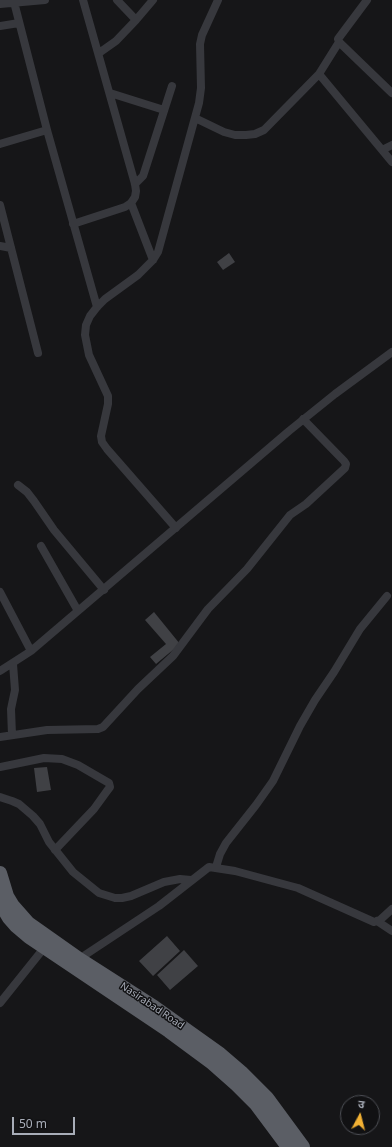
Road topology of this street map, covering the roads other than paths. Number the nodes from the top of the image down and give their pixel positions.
1 (45, 0) edge
2 (83, 0) edge
3 (117, 0) edge
4 (153, 0) edge
5 (218, 0) edge
6 (367, 0) edge
7 (14, 2) junction
8 (0, 4) edge
9 (136, 20) junction
10 (19, 23) junction
11 (0, 26) edge
12 (340, 42) junction
13 (99, 53) junction
14 (319, 74) junction
15 (172, 86) dead end
16 (110, 93) junction
17 (392, 93) edge
18 (164, 110) junction
19 (195, 118) junction
20 (47, 130) junction
21 (0, 144) edge
22 (392, 145) edge
23 (382, 150) junction
24 (392, 162) edge
25 (135, 184) junction
26 (131, 203) junction
27 (0, 205) edge
28 (73, 224) junction
29 (0, 246) edge
30 (11, 248) junction
31 (153, 260) junction
32 (97, 307) junction
33 (392, 352) edge
34 (38, 353) dead end
35 (303, 419) junction
36 (18, 485) dead end
37 (176, 528) junction
38 (41, 546) dead end
39 (104, 590) junction
40 (0, 592) edge
41 (387, 596) dead end
42 (78, 611) junction
43 (31, 651) junction
44 (13, 664) junction
45 (0, 671) edge
46 (12, 735) junction
47 (0, 737) edge
48 (0, 767) edge
49 (0, 798) edge
50 (55, 850) junction
51 (216, 867) junction
52 (0, 873) edge
53 (191, 880) junction
54 (1, 909) edge
55 (392, 909) edge
56 (377, 921) junction
57 (392, 931) edge
58 (44, 948) junction
59 (79, 959) junction
60 (0, 1003) edge
61 (288, 1147) edge
62 (303, 1147) edge

1 - 7 street
2 - 13 street
3 - 9 street
4 - 9 street
5 - 19 street
6 - 12 street
7 - 8 street
7 - 10 street
9 - 13 street
10 - 11 street
10 - 20 street
12 - 14 street
12 - 17 street
13 - 16 street
14 - 19 street
14 - 23 street
15 - 18 street
16 - 18 street
16 - 25 street
18 - 25 street
19 - 31 street
20 - 21 street
20 - 28 street
22 - 23 street
23 - 24 street
25 - 26 street
26 - 28 street
26 - 31 street
27 - 30 street
28 - 32 street
29 - 30 street
30 - 34 street
31 - 32 street
32 - 37 street
33 - 35 street
35 - 37 street
35 - 46 street
36 - 39 street
37 - 39 street
38 - 42 street
39 - 42 street
40 - 43 street
41 - 51 street
42 - 43 street
43 - 44 street
44 - 45 street
44 - 46 street
46 - 47 street
48 - 50 street
49 - 50 street
50 - 53 street
51 - 53 street
51 - 56 street
52 - 59 highway, Nasirabad Road
53 - 59 street
54 - 58 highway, Nasirabad Road
55 - 56 street
56 - 57 street
58 - 60 street
58 - 61 highway, Nasirabad Road
59 - 62 highway, Nasirabad Road

